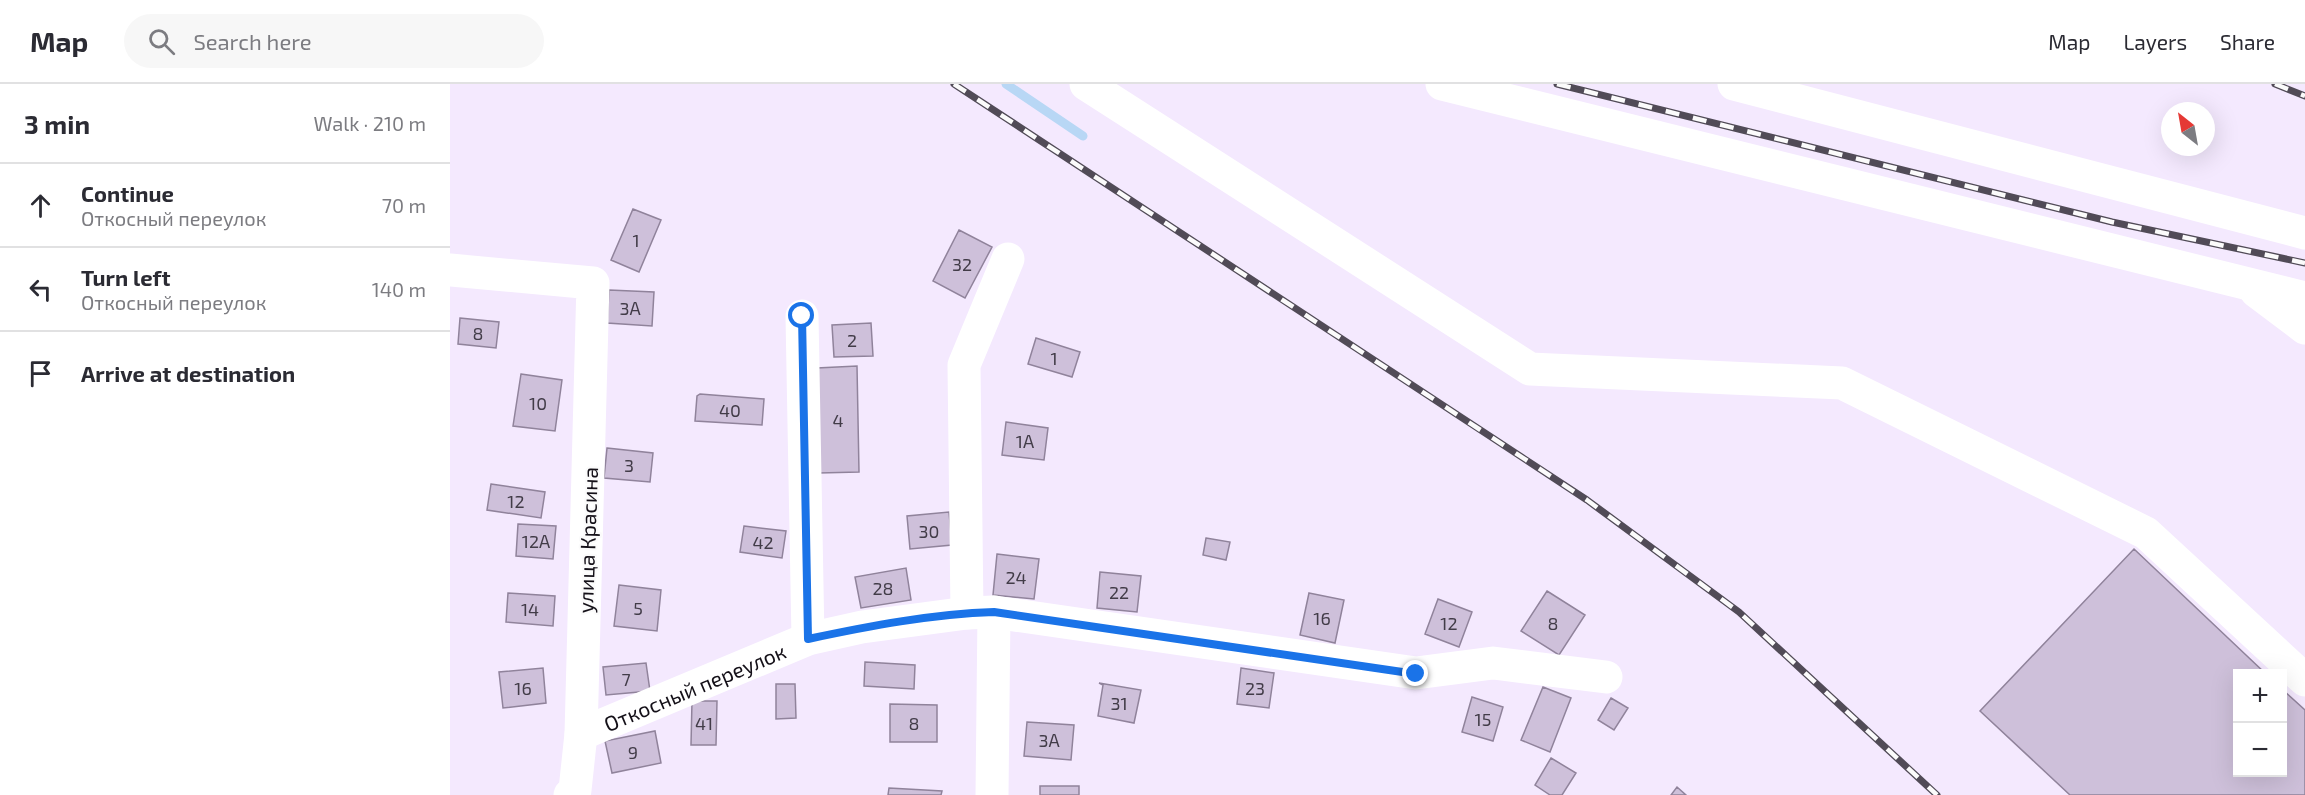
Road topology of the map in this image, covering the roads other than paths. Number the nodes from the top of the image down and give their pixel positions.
1 (1086, 84) edge
2 (1442, 84) edge
3 (1734, 84) edge
4 (2305, 233) edge
5 (1008, 260) dead end
6 (450, 270) edge
7 (2246, 283) junction
8 (2305, 298) edge
9 (802, 316) dead end
10 (2305, 328) edge
11 (980, 613) junction
12 (808, 639) junction
13 (2271, 649) junction
14 (2305, 658) edge
15 (1606, 677) dead end
16 (2305, 680) edge
17 (581, 734) junction
18 (570, 795) edge
19 (992, 795) edge

1 - 13 street
2 - 7 street
3 - 4 street
5 - 11 street
6 - 17 street, улица Красина
7 - 8 street
7 - 10 street
9 - 12 street, Откосный переулок
11 - 12 street, Откосный переулок
11 - 15 street, Откосный переулок
11 - 19 street
12 - 17 street, Откосный переулок
13 - 14 street
13 - 16 street
17 - 18 street, улица Красина

